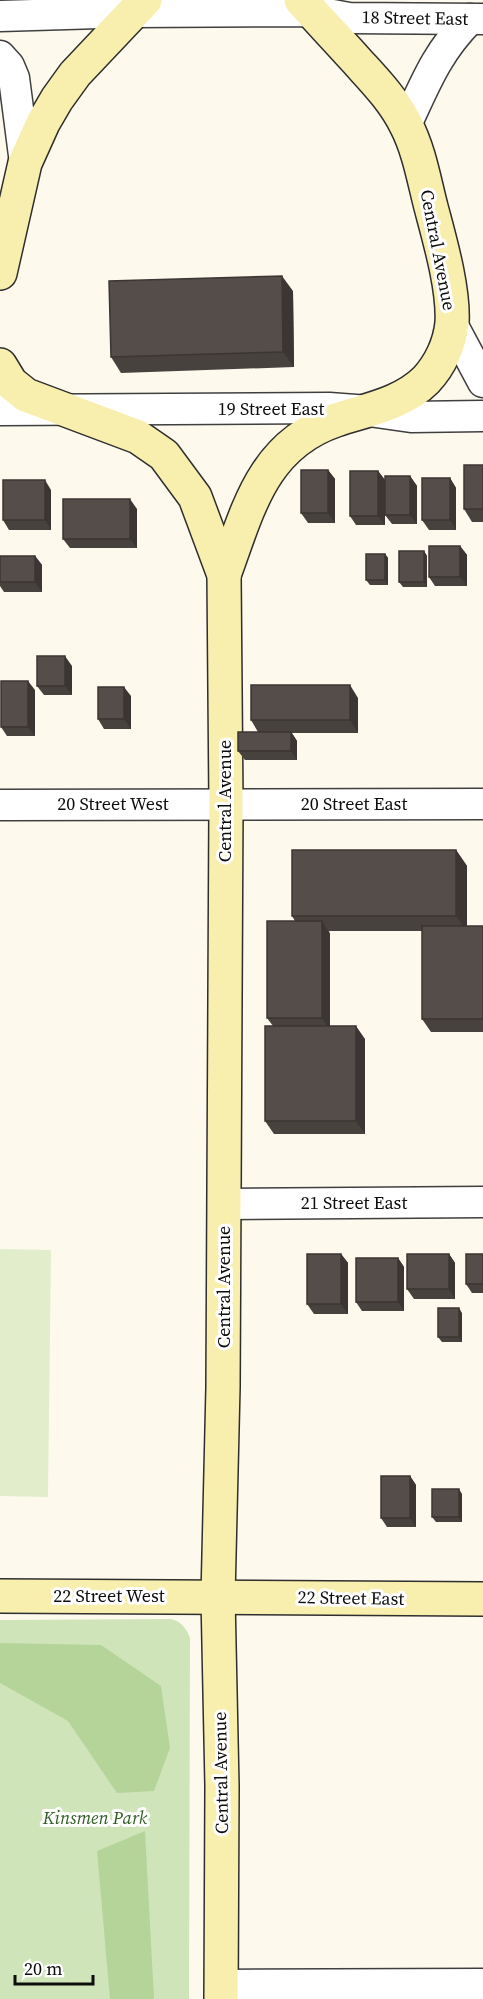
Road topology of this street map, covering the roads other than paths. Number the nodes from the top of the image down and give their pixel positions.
1 (306, 5) edge
2 (139, 6) edge
3 (0, 16) edge
4 (476, 19) edge
5 (0, 56) edge
6 (406, 125) junction
7 (25, 163) junction
8 (0, 273) edge
9 (452, 324) junction
10 (0, 365) edge
11 (483, 382) edge
12 (59, 408) junction
13 (0, 410) edge
14 (369, 411) junction
15 (483, 416) edge
16 (224, 575) junction
17 (226, 804) junction
18 (483, 804) edge
19 (0, 805) edge
20 (483, 1202) edge
21 (224, 1204) junction
22 (0, 1596) edge
23 (218, 1597) junction
24 (483, 1599) edge
25 (483, 1984) edge
26 (221, 1992) edge

1 - 2 street, 18 Street East
1 - 4 street, 18 Street East
1 - 6 street, Central Avenue
2 - 3 street, 18 Street East
2 - 7 street
4 - 6 street
5 - 7 street
6 - 9 street, Central Avenue
7 - 8 street
9 - 11 street
9 - 14 street, Central Avenue
10 - 12 street, Central Avenue
12 - 13 street, 19 Street East
12 - 14 street, 19 Street East
12 - 16 street, Central Avenue
14 - 15 street, 19 Street East
14 - 16 street, Central Avenue
16 - 17 street, Central Avenue
17 - 18 street, 20 Street East
17 - 19 street, 20 Street West
17 - 21 street, Central Avenue
20 - 21 street, 21 Street East
21 - 23 street, Central Avenue
22 - 23 street, 22 Street West
23 - 24 street, 22 Street East
23 - 26 street, Central Avenue
25 - 26 street

